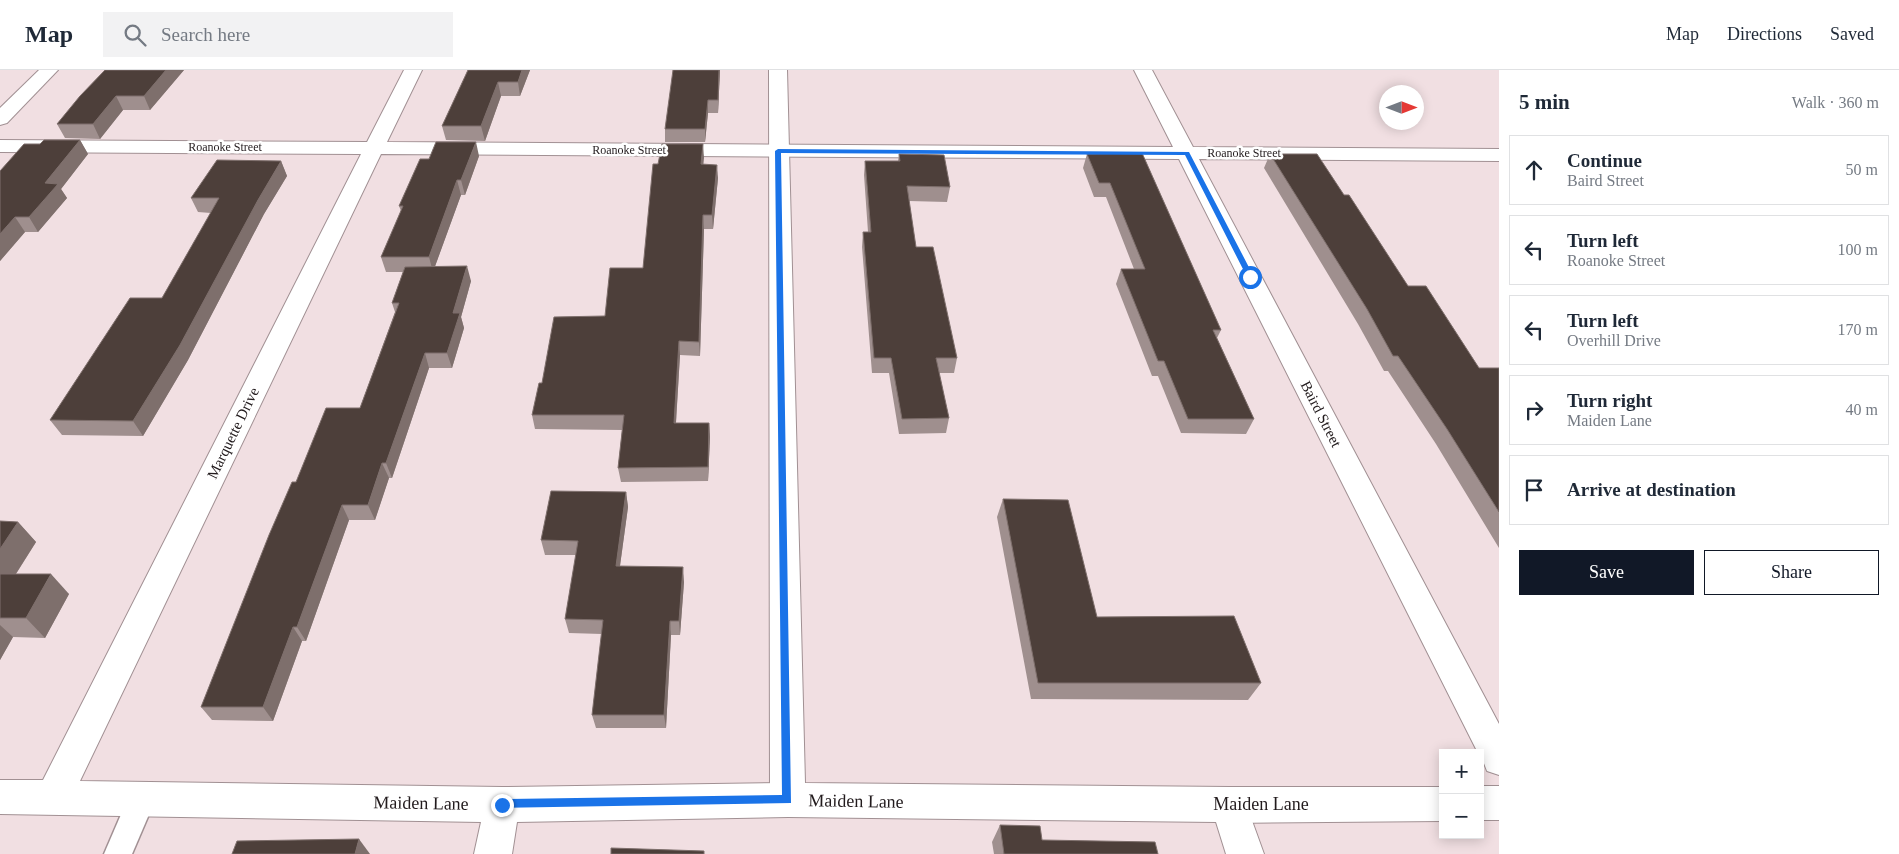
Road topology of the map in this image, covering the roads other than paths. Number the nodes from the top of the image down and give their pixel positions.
1 (49, 70) edge
2 (413, 70) edge
3 (778, 70) edge
4 (1143, 70) edge
5 (0, 119) edge
6 (0, 146) edge
7 (374, 148) junction
8 (778, 151) junction
9 (1187, 153) junction
10 (1499, 155) edge
11 (1499, 759) edge
12 (54, 796) junction
13 (0, 797) edge
14 (142, 798) junction
15 (788, 800) junction
16 (1484, 803) edge
17 (1499, 803) edge
18 (1439, 804) edge
19 (502, 805) junction
20 (1229, 805) junction
21 (118, 854) edge
22 (493, 854) edge
23 (1245, 854) edge

1 - 5 street
2 - 7 street, Marquette Drive
3 - 8 street
4 - 9 street, Baird Street
6 - 7 street, Roanoke Street
7 - 8 street, Roanoke Street
7 - 12 street, Marquette Drive
8 - 9 street, Roanoke Street
8 - 15 street
9 - 10 street, Roanoke Street
9 - 11 street, Baird Street
12 - 13 street, Maiden Lane
12 - 14 street, Maiden Lane
14 - 19 street, Maiden Lane
14 - 21 lane
15 - 19 street, Maiden Lane
15 - 20 street, Maiden Lane
16 - 17 street
18 - 20 street, Maiden Lane
19 - 22 street
20 - 23 street

